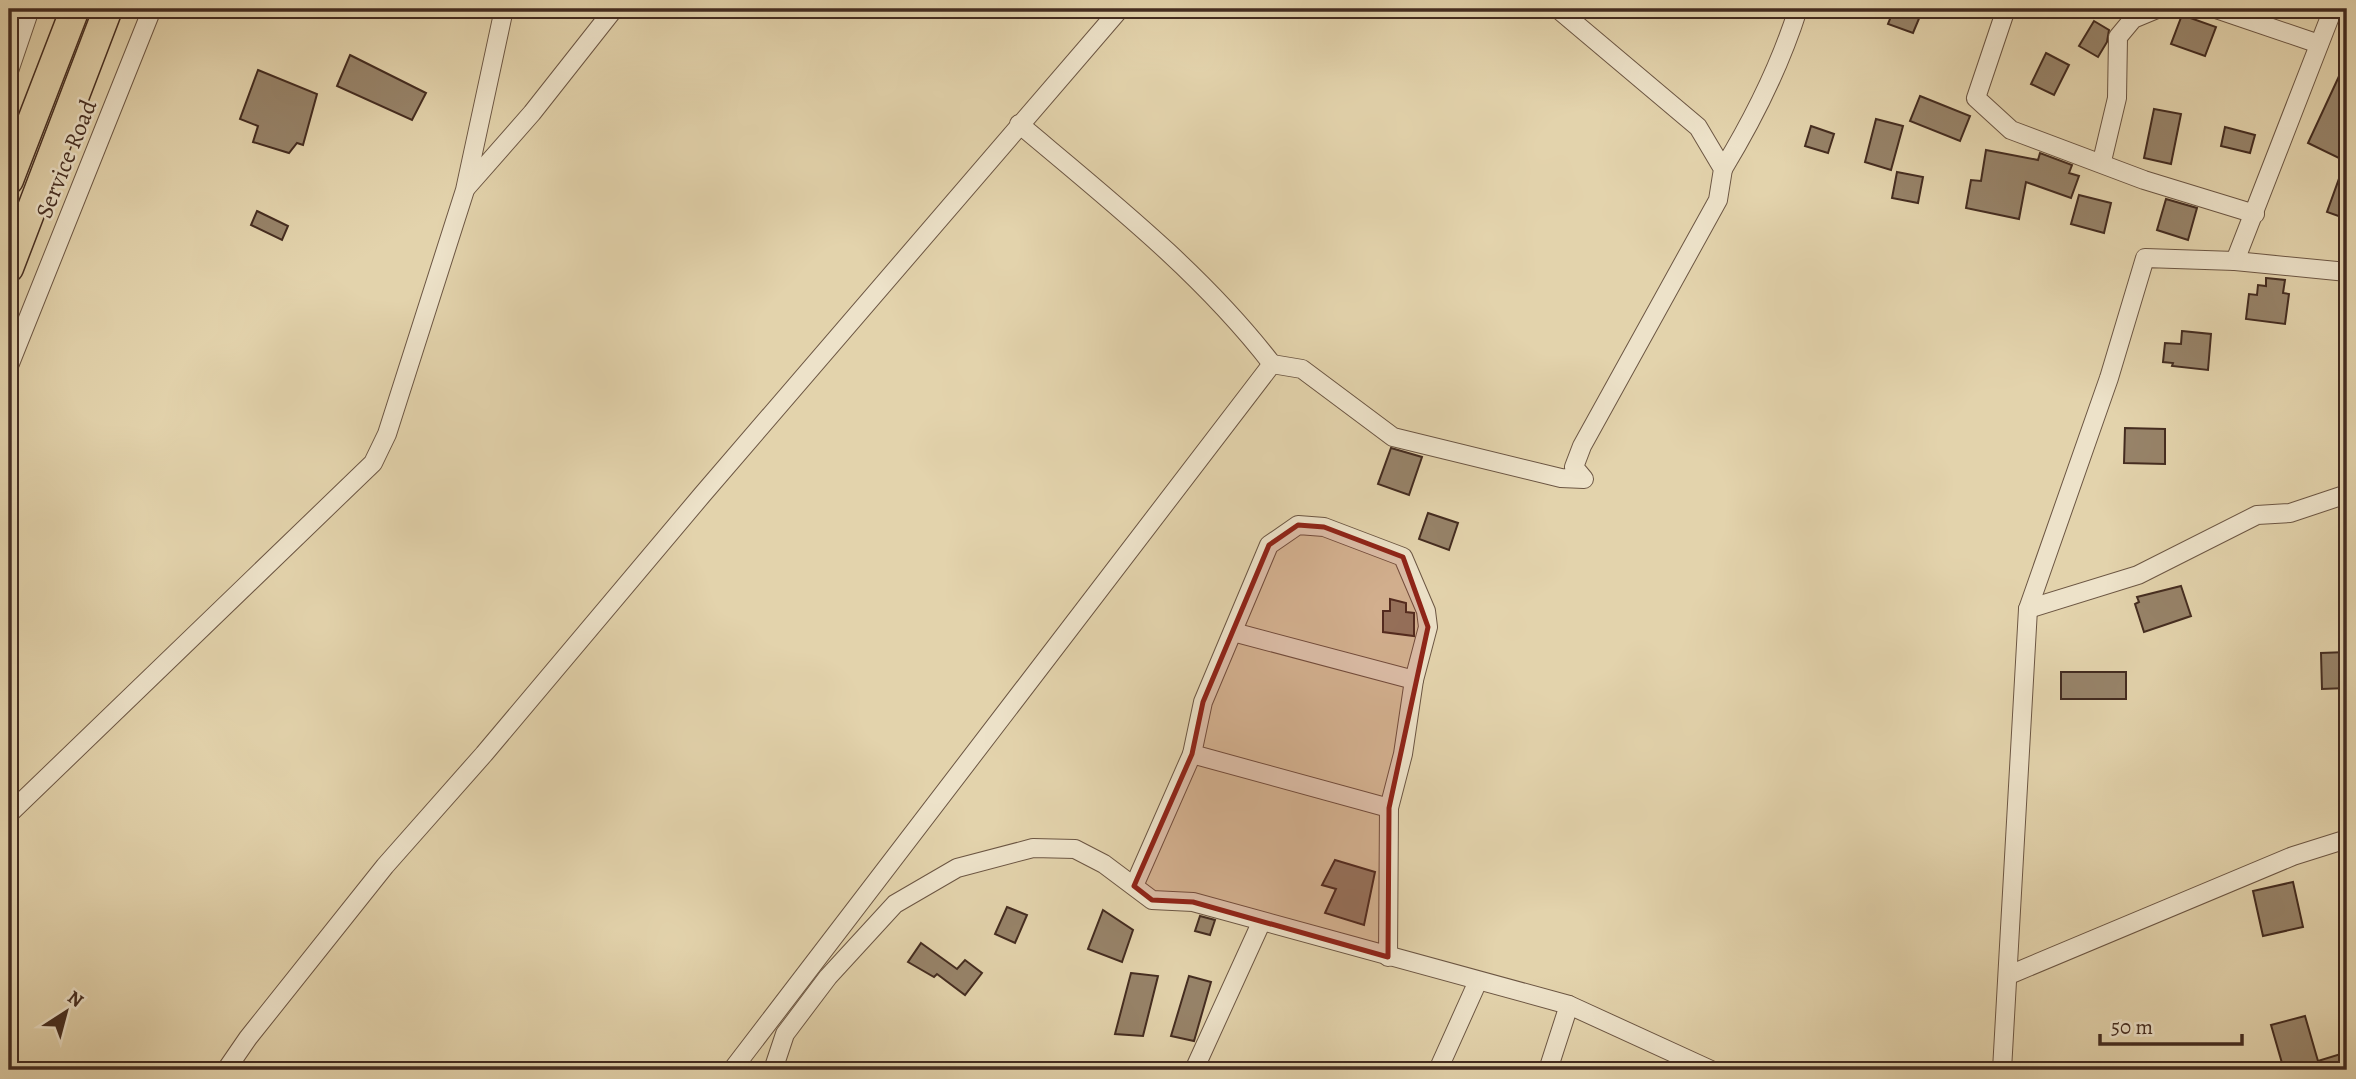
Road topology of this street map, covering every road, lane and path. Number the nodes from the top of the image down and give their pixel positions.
1 (30, 9) edge
2 (75, 9) edge
3 (108, 9) edge
4 (152, 9) edge
5 (504, 9) edge
6 (614, 9) edge
7 (1120, 9) edge
8 (1558, 9) edge
9 (1798, 9) edge
10 (2006, 9) edge
11 (2157, 9) edge
12 (2216, 9) edge
13 (2333, 9) edge
14 (2319, 44) junction
15 (9, 71) edge
16 (1019, 124) junction
17 (2102, 161) junction
18 (1723, 169) junction
19 (9, 180) edge
20 (465, 190) junction
21 (2255, 214) junction
22 (2235, 261) junction
23 (9, 268) edge
24 (2347, 272) edge
25 (1272, 364) junction
26 (9, 366) edge
27 (2347, 494) edge
28 (2028, 609) junction
29 (1233, 632) junction
30 (1414, 680) junction
31 (1192, 754) junction
32 (1389, 807) junction
33 (9, 814) edge
34 (2347, 839) edge
35 (1134, 886) junction
36 (1261, 923) junction
37 (1388, 957) junction
38 (2010, 975) junction
39 (1478, 981) junction
40 (1569, 1004) junction
41 (226, 1070) edge
42 (732, 1070) edge
43 (773, 1070) edge
44 (1194, 1070) edge
45 (1438, 1070) edge
46 (1548, 1070) edge
47 (1711, 1070) edge
48 (2002, 1070) edge

1 - 15 street
2 - 19 main road
3 - 23 main road
4 - 26 street, Service Road
5 - 20 street
6 - 20 street
7 - 16 street
8 - 18 street
9 - 18 street
10 - 17 street
11 - 17 street
12 - 14 street
13 - 14 street
14 - 21 street
16 - 25 street
16 - 41 street
17 - 21 street
18 - 25 street
20 - 33 street
21 - 22 street
22 - 24 street
22 - 28 street
25 - 42 street
27 - 28 street
28 - 38 street
29 - 30 street
29 - 30 street
29 - 31 street
30 - 32 street
31 - 32 street
31 - 35 street
32 - 37 street
34 - 38 street
35 - 36 street
35 - 43 street
36 - 37 street
36 - 44 street
37 - 39 street
38 - 48 street
39 - 40 street
39 - 45 street
40 - 46 street
40 - 47 street

